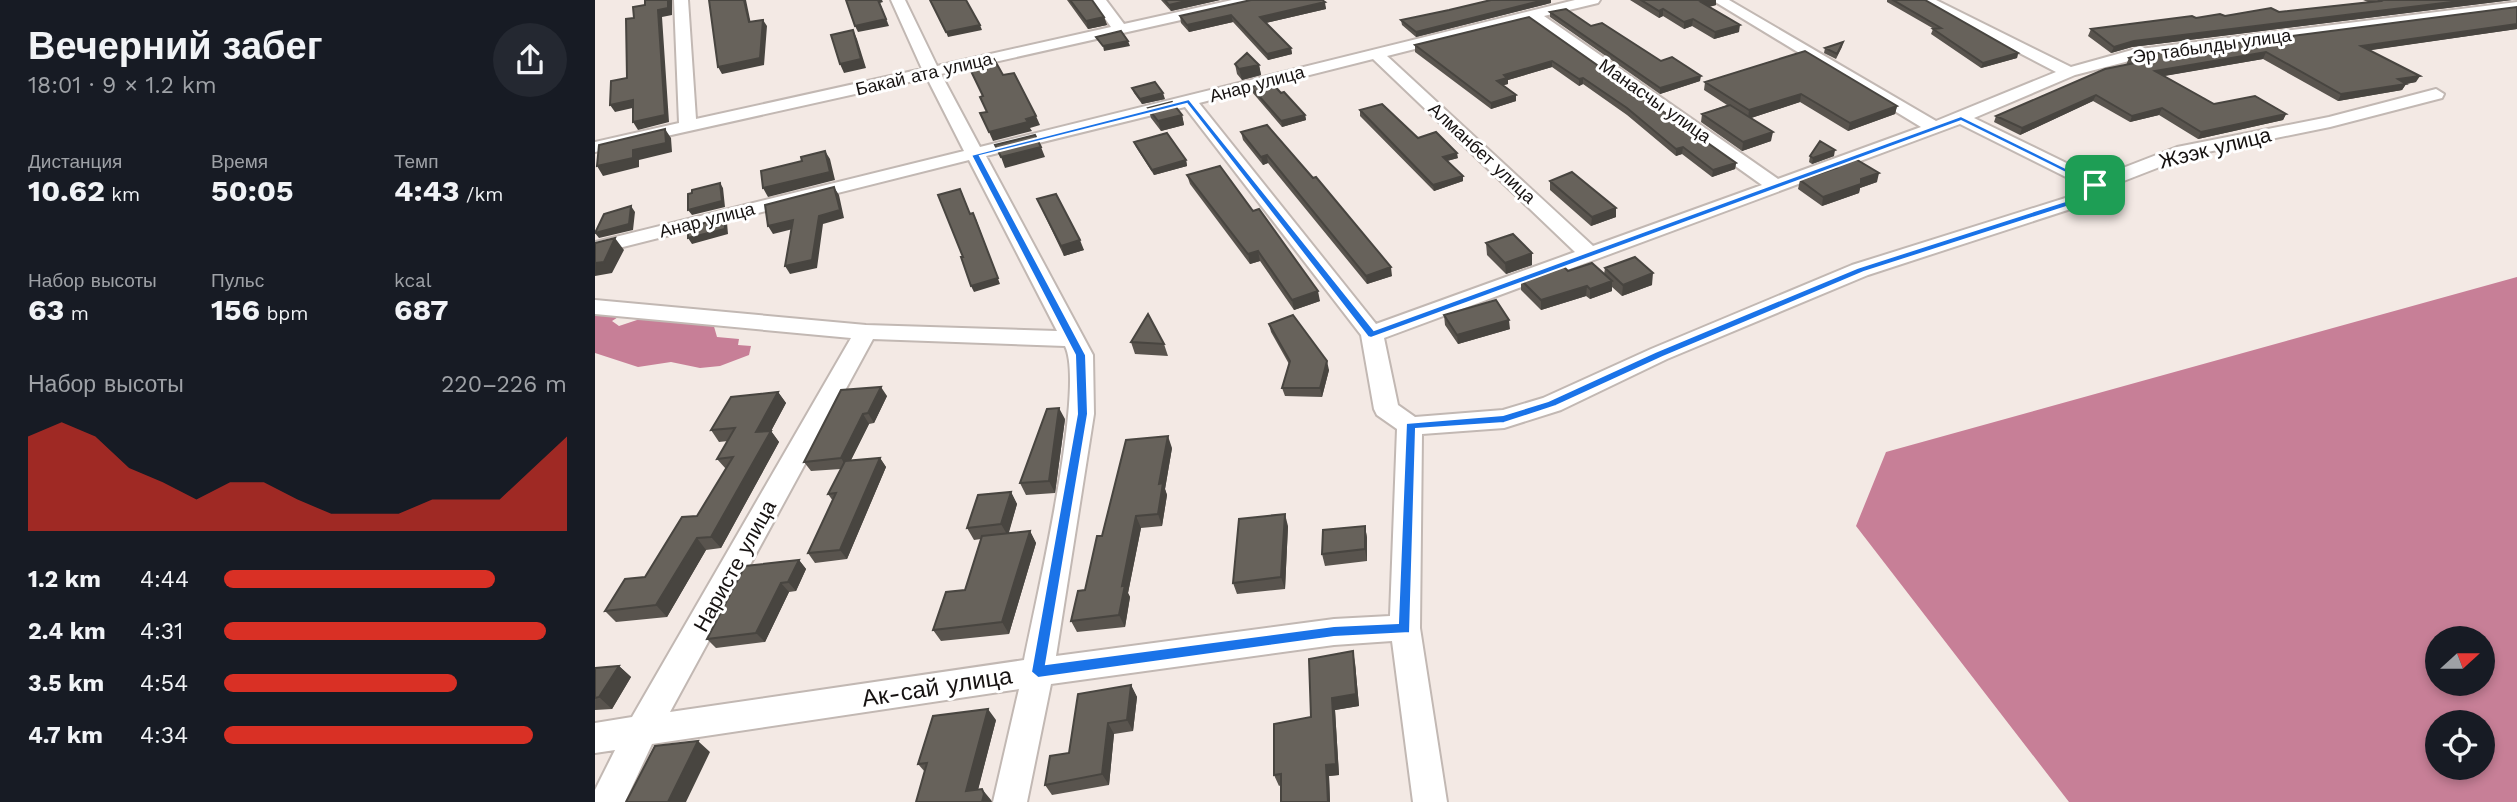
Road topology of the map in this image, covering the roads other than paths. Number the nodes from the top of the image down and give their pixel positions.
1 (681, 0) edge
2 (898, 0) edge
3 (1098, 0) edge
4 (1252, 0) edge
5 (1593, 0) edge
6 (1719, 0) edge
7 (1925, 0) edge
8 (2517, 6) edge
9 (1534, 16) junction
10 (1120, 30) junction
11 (1375, 53) junction
12 (932, 72) junction
13 (2069, 72) junction
14 (2436, 94) dead end
15 (1189, 101) junction
16 (1961, 118) junction
17 (688, 127) junction
18 (1935, 128) junction
19 (595, 147) edge
20 (975, 155) junction
21 (2095, 185) junction
22 (1777, 187) junction
23 (595, 248) edge
24 (1588, 253) junction
25 (595, 307) edge
26 (866, 332) junction
27 (1371, 334) junction
28 (1074, 340) junction
29 (1410, 426) junction
30 (1405, 628) junction
31 (1038, 672) junction
32 (642, 731) junction
33 (595, 738) edge
34 (607, 802) edge
35 (1010, 802) edge
36 (1430, 802) edge

1 - 17 street
2 - 12 street
3 - 10 street
4 - 10 street, Бакай ата улица
5 - 9 street, Анар улица
6 - 18 street
7 - 13 street
8 - 13 street, Эр табылды улица
9 - 11 street, Анар улица
9 - 22 street, Манасчы улица
10 - 12 street, Бакай ата улица
11 - 15 street, Анар улица
11 - 24 street, Алманбет улица
12 - 17 street, Бакай ата улица
12 - 20 street
13 - 16 street, Эр табылды улица
14 - 21 street, Жээк улица
15 - 20 street, Анар улица
15 - 27 street
16 - 18 street, Эр табылды улица
16 - 21 street
17 - 19 street, Бакай ата улица
18 - 22 street, Эр табылды улица
20 - 23 street, Анар улица
20 - 28 street
21 - 29 street, Жээк улица
22 - 24 street, Эр табылды улица
24 - 27 street, Эр табылды улица
25 - 26 street
26 - 28 street
26 - 32 street, Наристе улица
27 - 29 street
28 - 31 street
29 - 30 street
30 - 31 street, Ак-сай улица
30 - 36 street
31 - 32 street, Ак-сай улица
31 - 35 street
32 - 33 street, Ак-сай улица
32 - 34 street, Наристе улица

